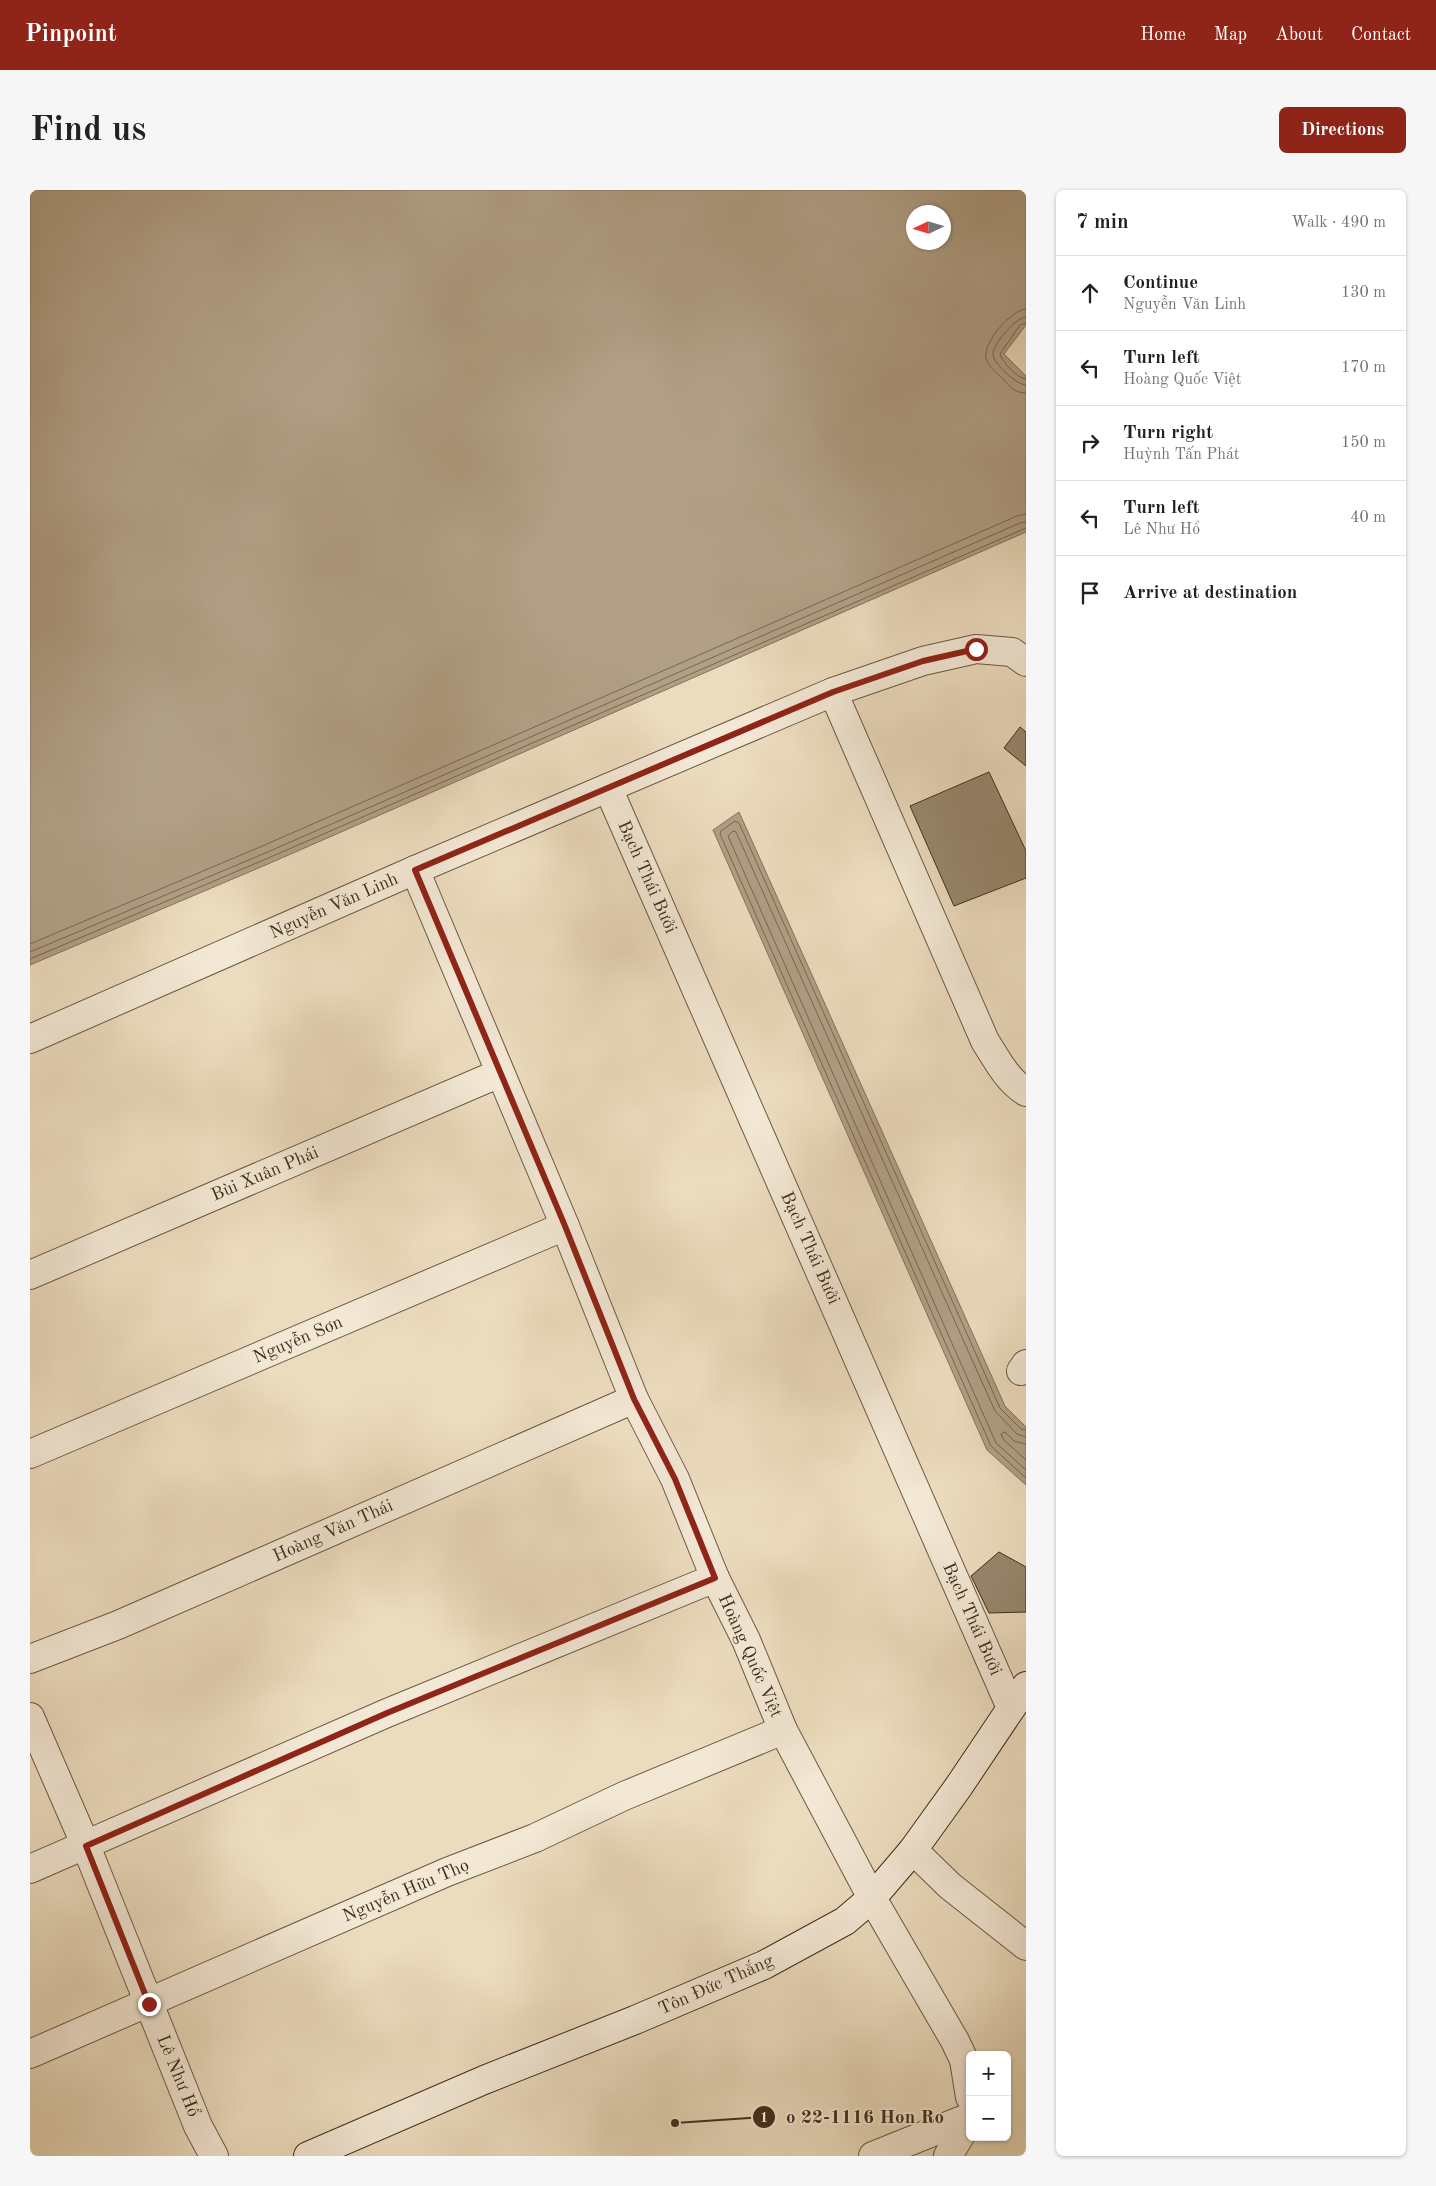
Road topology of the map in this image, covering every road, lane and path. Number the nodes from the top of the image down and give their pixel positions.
1 (1026, 662) edge
2 (833, 692) junction
3 (608, 788) junction
4 (415, 870) junction
5 (30, 1038) edge
6 (500, 1073) junction
7 (1026, 1092) edge
8 (565, 1226) junction
9 (30, 1275) edge
10 (634, 1399) junction
11 (30, 1454) edge
12 (715, 1578) junction
13 (30, 1658) edge
14 (1026, 1686) edge
15 (1011, 1708) junction
16 (30, 1717) edge
17 (783, 1730) junction
18 (86, 1846) junction
19 (913, 1850) junction
20 (30, 1869) edge
21 (872, 1898) junction
22 (1026, 1946) edge
23 (149, 2004) junction
24 (30, 2054) edge
25 (970, 2096) edge
26 (966, 2120) edge
27 (966, 2125) edge
28 (214, 2156) edge
29 (308, 2156) edge
30 (873, 2156) edge
31 (948, 2156) edge

1 - 2 street, Nguyễn Văn Linh
2 - 3 street, Nguyễn Văn Linh
2 - 7 street
3 - 4 street, Nguyễn Văn Linh
3 - 15 street, Bạch Thái Bưởi
4 - 5 street, Nguyễn Văn Linh
4 - 6 street, Hoàng Quốc Việt
6 - 8 street, Hoàng Quốc Việt
6 - 9 street, Bùi Xuân Phái
8 - 10 street, Hoàng Quốc Việt
8 - 11 street, Nguyễn Sơn
10 - 12 street, Hoàng Quốc Việt
10 - 13 street, Hoàng Văn Thái
12 - 17 street, Hoàng Quốc Việt
12 - 18 street
14 - 15 street, Tôn Đức Thắng
15 - 19 street, Tôn Đức Thắng
16 - 18 street, Lê Như Hổ
17 - 21 street, Hoàng Quốc Việt
17 - 23 street, Nguyễn Hữu Thọ
18 - 20 street
18 - 23 street, Lê Như Hổ
19 - 21 street, Tôn Đức Thắng
19 - 22 street
21 - 25 street, Hoàng Quốc Việt
21 - 29 street, Tôn Đức Thắng
23 - 24 street, Nguyễn Hữu Thọ
23 - 28 street, Lê Như Hổ
26 - 30 street
27 - 31 street

